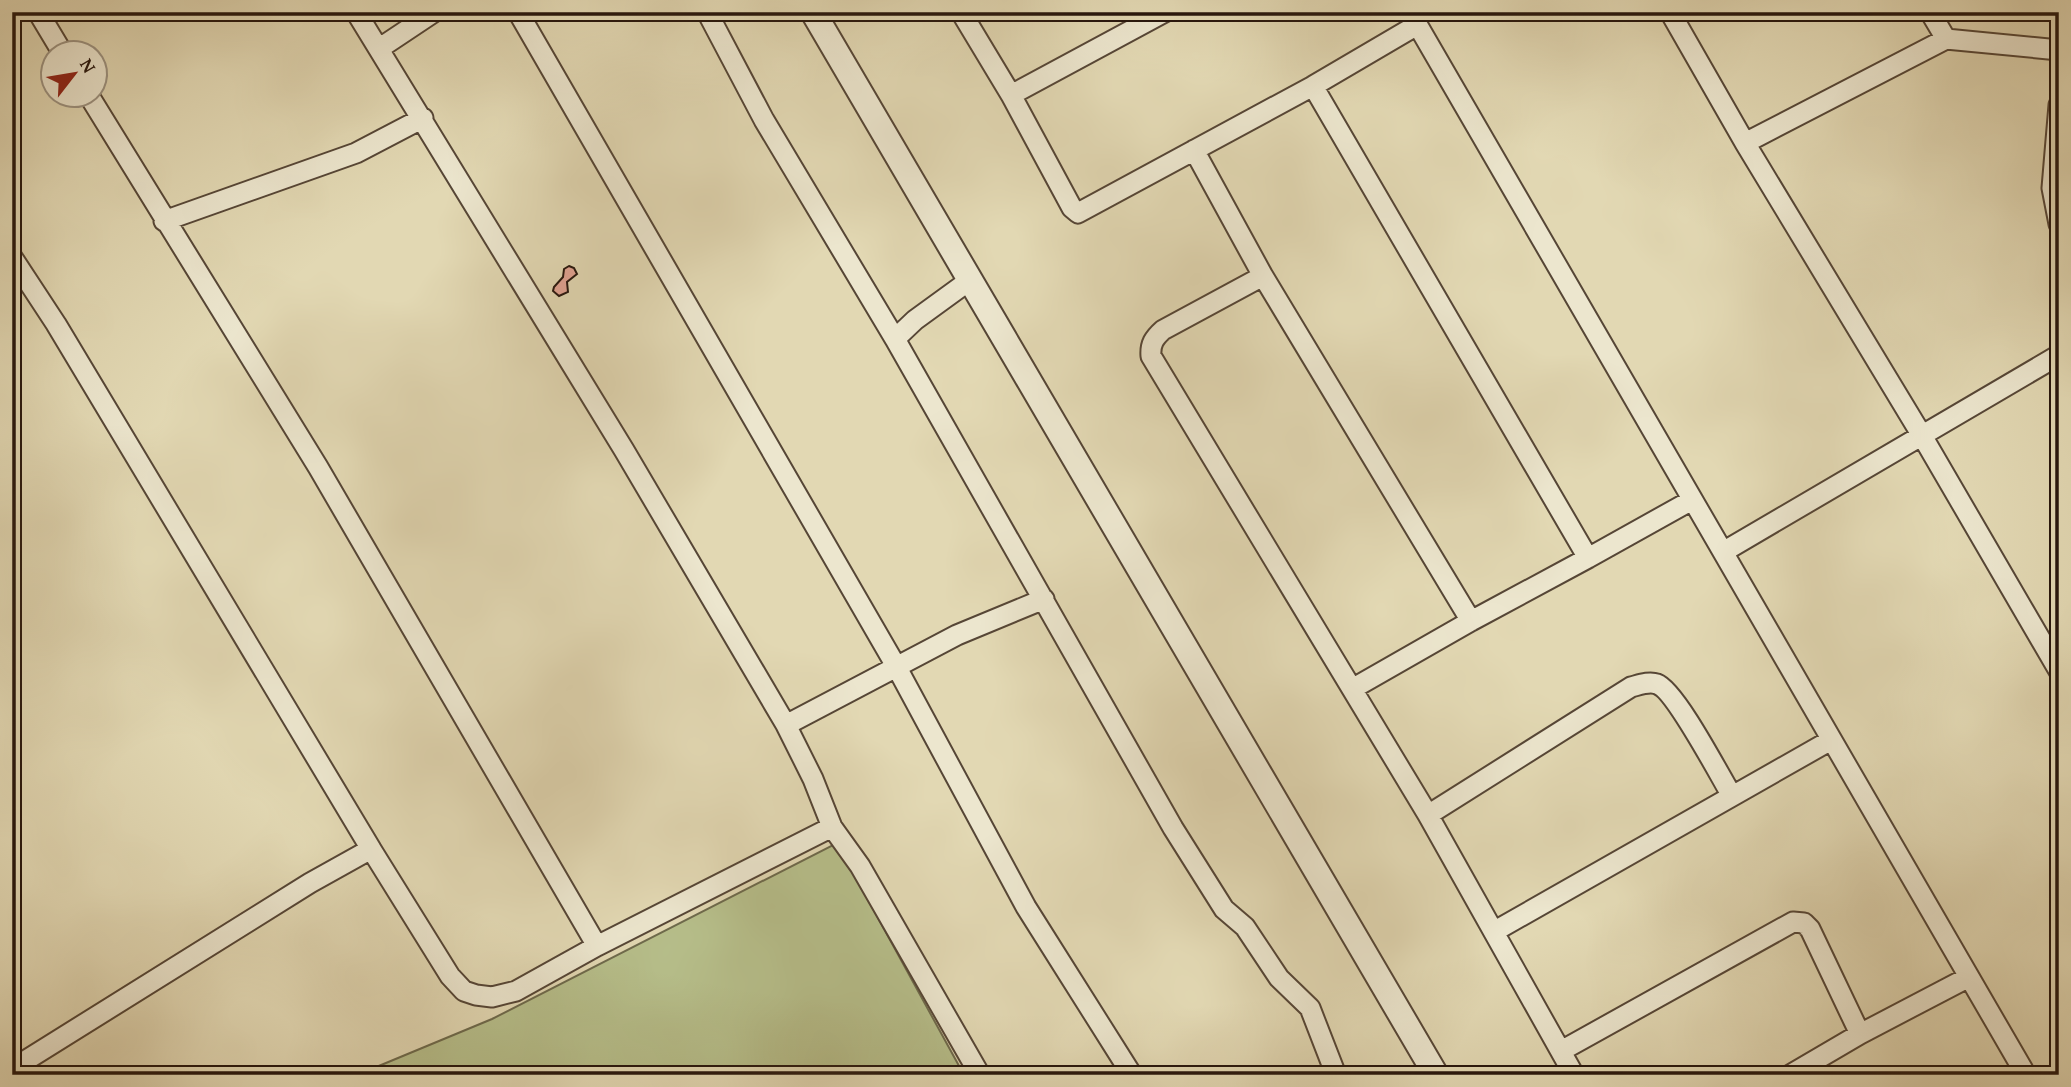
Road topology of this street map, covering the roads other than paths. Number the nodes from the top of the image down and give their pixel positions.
1 (38, 12) edge
2 (356, 12) edge
3 (434, 12) edge
4 (518, 12) edge
5 (707, 12) edge
6 (813, 12) edge
7 (961, 12) edge
8 (1165, 12) edge
9 (1670, 12) edge
10 (1930, 12) edge
11 (1414, 19) edge
12 (54, 38) edge
13 (1946, 39) junction
14 (380, 48) junction
15 (2059, 50) edge
16 (1313, 86) junction
17 (1011, 95) junction
18 (2059, 105) edge
19 (96, 108) edge
20 (423, 118) junction
21 (1745, 143) junction
22 (1194, 150) junction
23 (164, 221) junction
24 (2059, 224) edge
25 (12, 257) edge
26 (1263, 276) junction
27 (970, 280) junction
28 (895, 339) junction
29 (2059, 355) edge
30 (1921, 434) junction
31 (1692, 500) junction
32 (1723, 552) junction
33 (1588, 558) junction
34 (1044, 599) junction
35 (1471, 621) junction
36 (896, 666) junction
37 (2059, 671) edge
38 (1352, 689) junction
39 (786, 725) junction
40 (1831, 740) junction
41 (1732, 796) junction
42 (1428, 815) junction
43 (832, 827) junction
44 (371, 849) junction
45 (1495, 931) junction
46 (597, 946) junction
47 (1969, 976) junction
48 (1860, 1034) junction
49 (1560, 1051) junction
50 (12, 1069) edge
51 (980, 1075) edge
52 (1132, 1075) edge
53 (1336, 1075) edge
54 (1436, 1075) edge
55 (1574, 1075) edge
56 (1790, 1075) edge
57 (2026, 1075) edge

1 - 12 street
2 - 14 street
3 - 14 street
4 - 36 street
5 - 28 street
6 - 27 street
7 - 17 street
8 - 17 street
9 - 21 street
10 - 13 street
11 - 16 street
11 - 31 street
13 - 15 street
13 - 21 street
14 - 20 street
16 - 22 street
16 - 33 street
17 - 22 street
18 - 24 street
19 - 23 street
20 - 23 street
20 - 39 street
21 - 30 street
22 - 26 street
23 - 46 street
25 - 44 street
26 - 35 street
26 - 38 street
27 - 28 street
27 - 54 street
28 - 34 street
29 - 30 street
30 - 32 street
30 - 37 street
31 - 32 street
31 - 33 street
32 - 40 street
33 - 35 street
34 - 36 street
34 - 53 street
35 - 38 street
36 - 39 street
36 - 52 street
38 - 42 street
39 - 43 street
40 - 41 street
40 - 47 street
41 - 42 street
41 - 45 street
42 - 45 street
43 - 46 street
43 - 51 street
44 - 46 street
44 - 50 street
45 - 49 street
47 - 48 street
47 - 57 street
48 - 49 street
48 - 56 street
49 - 55 street

